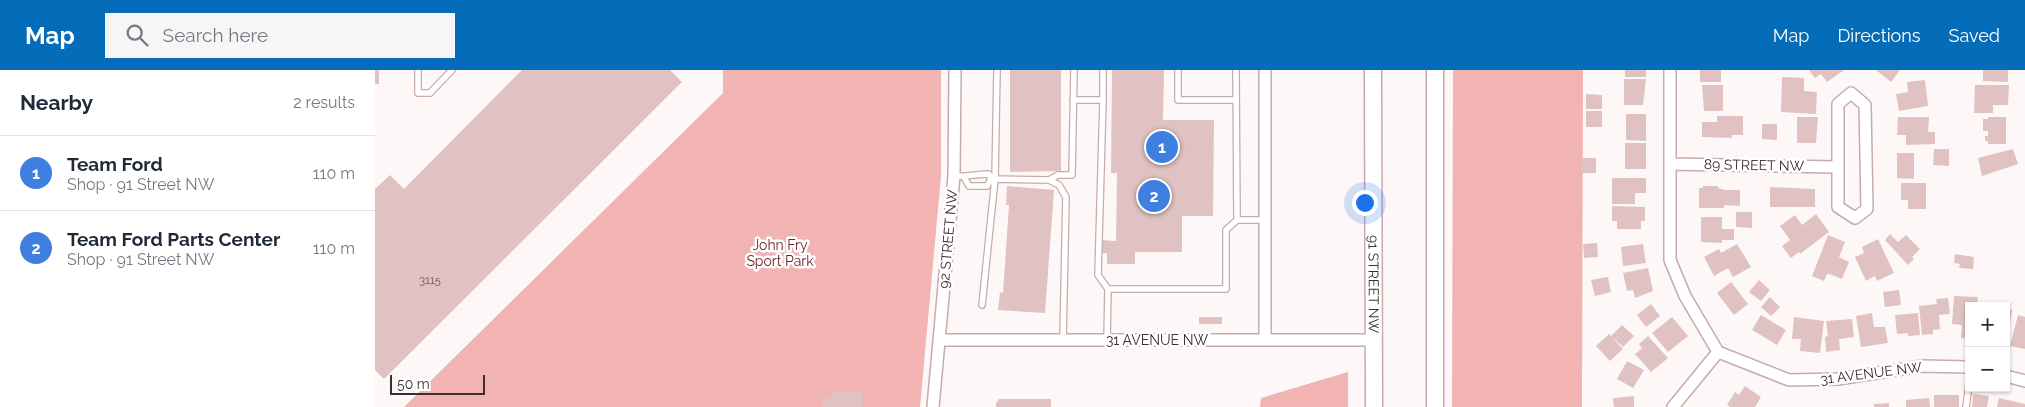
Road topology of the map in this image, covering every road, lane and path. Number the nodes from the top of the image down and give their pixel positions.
1 (418, 70) edge
2 (452, 70) edge
3 (955, 70) edge
4 (997, 70) edge
5 (1074, 70) edge
6 (1103, 70) edge
7 (1178, 70) edge
8 (1236, 70) edge
9 (1265, 70) edge
10 (1373, 70) edge
11 (1426, 70) edge
12 (1435, 70) edge
13 (1670, 70) edge
14 (1073, 100) junction
15 (1103, 100) junction
16 (1236, 100) junction
17 (1671, 164) junction
18 (1837, 166) junction
19 (959, 176) junction
20 (993, 179) junction
21 (1049, 180) junction
22 (1435, 211) junction
23 (1237, 220) junction
24 (1265, 220) junction
25 (1108, 289) junction
26 (982, 305) dead end
27 (940, 340) junction
28 (1063, 340) junction
29 (1107, 340) junction
30 (1265, 340) junction
31 (1374, 340) junction
32 (1718, 352) junction
33 (1965, 367) edge
34 (2010, 377) edge
35 (2025, 382) edge
36 (1968, 392) edge
37 (1673, 406) edge
38 (933, 407) edge
39 (1374, 407) edge
40 (1435, 407) edge
41 (1966, 407) edge

1 - 2 lane
3 - 19 street, 92 STREET NW
4 - 20 lane
5 - 14 lane
6 - 15 lane
7 - 16 lane
8 - 16 lane
9 - 24 street
10 - 31 main road, 91 STREET NW
11 - 22 main road
12 - 22 main road
13 - 17 street
14 - 15 lane
14 - 21 lane
15 - 25 lane
16 - 23 lane
17 - 18 street, 89 STREET NW
17 - 32 street
18 - 18 street
19 - 20 lane
19 - 20 lane
19 - 27 street, 92 STREET NW
20 - 21 lane
20 - 26 lane
21 - 28 lane
22 - 40 main road
23 - 24 lane
23 - 25 lane
24 - 30 street
25 - 29 lane
27 - 28 street, 31 AVENUE NW
27 - 38 street, 92 STREET NW
28 - 29 street, 31 AVENUE NW
29 - 30 street, 31 AVENUE NW
30 - 31 street, 31 AVENUE NW
31 - 39 main road, 91 STREET NW
32 - 33 street, 31 AVENUE NW
32 - 37 street
34 - 35 street
36 - 41 lane

